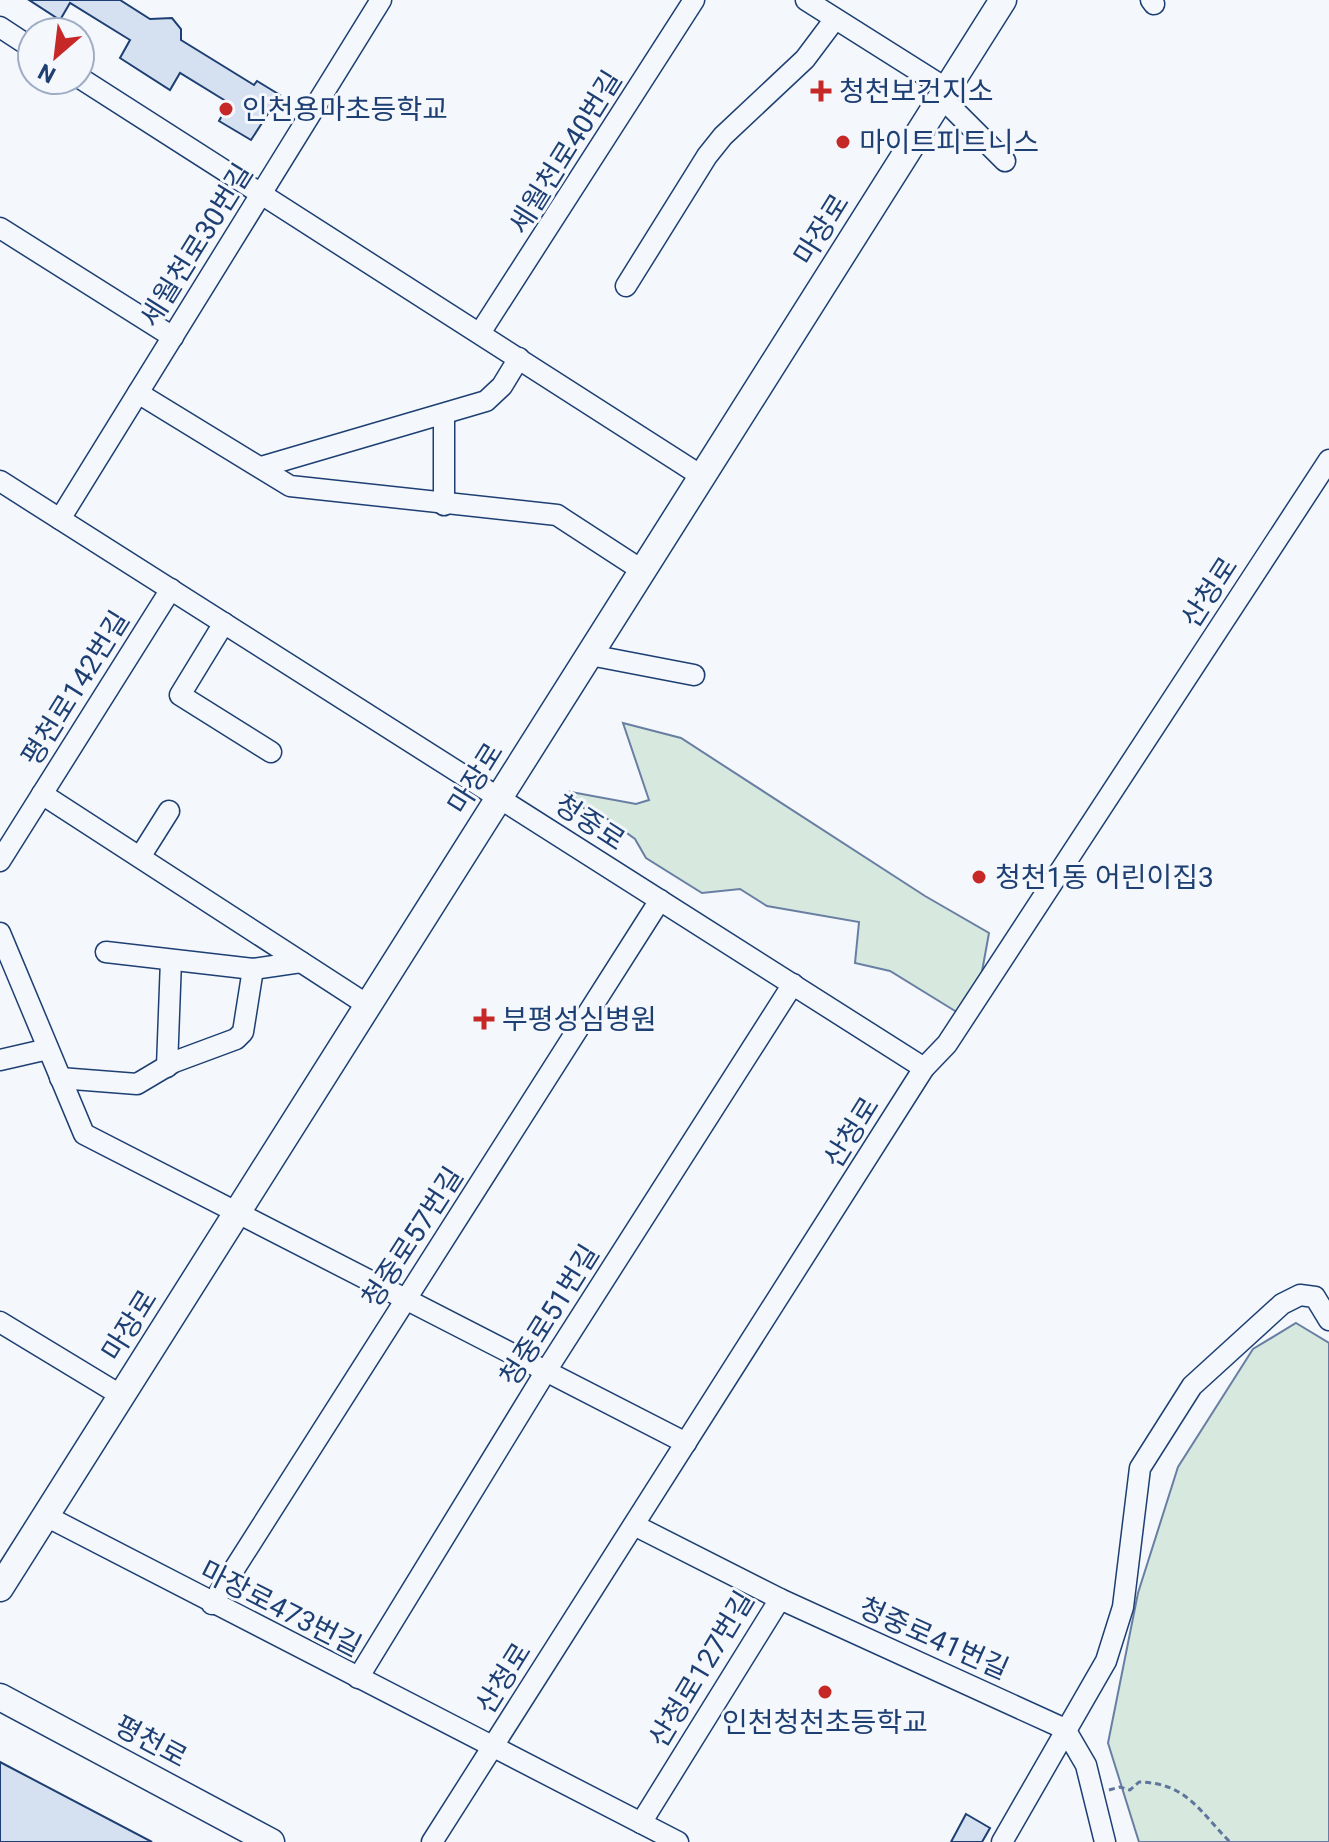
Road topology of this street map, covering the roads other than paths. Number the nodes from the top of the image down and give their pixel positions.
1 (381, 0) edge
2 (694, 0) edge
3 (806, 0) edge
4 (1003, 0) edge
5 (835, 19) junction
6 (96, 88) edge
7 (944, 94) junction
8 (1005, 161) dead end
9 (261, 192) junction
10 (0, 228) edge
11 (626, 286) dead end
12 (480, 333) junction
13 (173, 337) junction
14 (519, 358) junction
15 (138, 393) junction
16 (444, 416) junction
17 (1329, 460) edge
18 (261, 467) junction
19 (703, 477) junction
20 (0, 481) edge
21 (444, 505) junction
22 (60, 519) junction
23 (643, 571) junction
24 (171, 589) junction
25 (224, 623) junction
26 (590, 655) junction
27 (694, 675) dead end
28 (271, 752) dead end
29 (42, 794) junction
30 (500, 798) junction
31 (169, 811) dead end
32 (140, 857) junction
33 (1, 858) edge
34 (660, 900) junction
35 (0, 933) edge
36 (106, 952) dead end
37 (171, 960) junction
38 (301, 962) junction
39 (253, 969) junction
40 (793, 984) junction
41 (369, 1006) junction
42 (48, 1049) junction
43 (7, 1059) edge
44 (167, 1067) junction
45 (924, 1068) junction
46 (60, 1078) junction
47 (0, 1080) edge
48 (238, 1212) junction
49 (405, 1299) junction
50 (1329, 1320) edge
51 (0, 1322) edge
52 (546, 1371) junction
53 (122, 1396) junction
54 (686, 1443) junction
55 (46, 1516) junction
56 (634, 1525) junction
57 (0, 1588) edge
58 (780, 1599) junction
59 (212, 1604) junction
60 (358, 1678) junction
61 (0, 1697) edge
62 (1065, 1729) junction
63 (494, 1745) junction
64 (641, 1823) junction
65 (271, 1842) edge
66 (432, 1842) edge
67 (678, 1842) edge
68 (1002, 1842) edge
69 (1105, 1842) edge

1 - 9 street, 세월천로30번길
2 - 12 street, 세월천로40번길
3 - 5 street
4 - 7 main road, 마장로
5 - 7 street
5 - 11 street
6 - 9 street
7 - 8 street
7 - 19 main road, 마장로
9 - 12 street
9 - 13 street, 세월천로30번길
10 - 13 street
12 - 14 street
13 - 15 street, 세월천로30번길
14 - 16 street
14 - 19 street
15 - 18 street
15 - 22 street, 세월천로30번길
16 - 18 street
16 - 21 street
17 - 45 street, 산청로
18 - 21 street
19 - 23 main road, 마장로
20 - 22 street, 청중로
21 - 23 street
22 - 24 street, 청중로
23 - 26 main road, 마장로
24 - 25 street, 청중로
24 - 29 street, 평천로142번길
25 - 28 street
25 - 30 street, 청중로
26 - 27 street
26 - 30 main road, 마장로
29 - 32 street
29 - 33 street, 평천로142번길
30 - 34 street, 청중로
30 - 41 main road, 마장로
31 - 32 street
32 - 38 street
34 - 40 street, 청중로
34 - 49 street, 청중로57번길
35 - 42 street
36 - 37 street
37 - 39 street
37 - 44 street
38 - 39 street
38 - 41 street
39 - 44 street
40 - 45 street, 청중로
40 - 52 street, 청중로51번길
41 - 48 main road, 마장로
42 - 43 street
42 - 46 street
43 - 47 street
44 - 46 street
45 - 54 street, 산청로
46 - 48 street
48 - 49 street
48 - 53 main road, 마장로
49 - 52 street
49 - 59 street, 청중로57번길
50 - 62 street
51 - 53 street
52 - 54 street
52 - 60 street, 청중로51번길
53 - 55 main road, 마장로
54 - 56 street, 산청로
55 - 57 main road, 마장로
55 - 59 street, 마장로473번길
56 - 58 street, 산청로127번길
56 - 63 street, 산청로
58 - 62 street, 청중로41번길
58 - 64 street, 산청로127번길
59 - 60 street, 마장로473번길
60 - 63 street, 마장로473번길
61 - 65 main road, 평천로
62 - 68 street
62 - 69 street
63 - 64 street
63 - 66 street, 산청로
64 - 67 street

